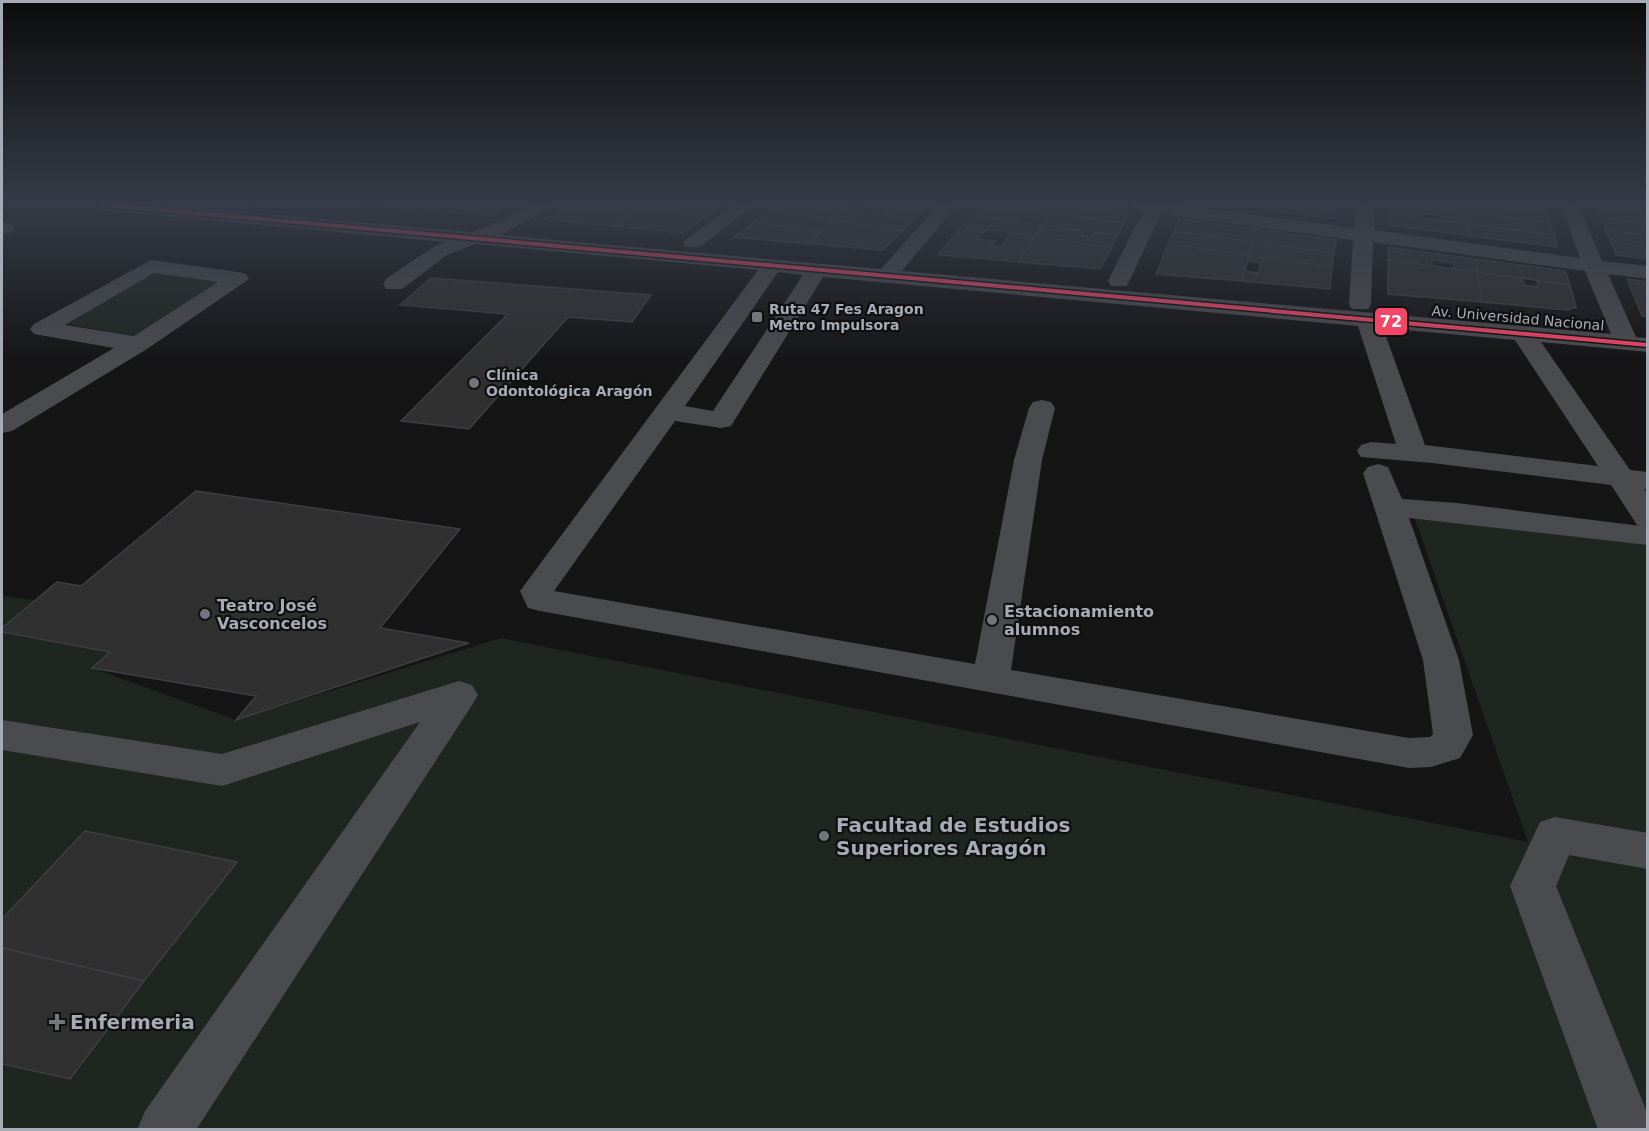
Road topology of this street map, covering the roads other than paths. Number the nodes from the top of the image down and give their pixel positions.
1 (431, 258) edge
2 (700, 258) edge
3 (811, 258) edge
4 (902, 258) edge
5 (1128, 258) edge
6 (1363, 258) edge
7 (1531, 258) edge
8 (1589, 258) edge
9 (772, 264) junction
10 (1592, 266) junction
11 (818, 268) junction
12 (893, 268) junction
13 (1647, 273) edge
14 (1119, 281) junction
15 (394, 284) dead end
16 (1364, 312) junction
17 (1647, 330) edge
18 (1402, 334) dead end
19 (1631, 339) edge
20 (1527, 340) junction
21 (138, 344) junction
22 (1042, 408) dead end
23 (668, 412) junction
24 (2, 426) edge
25 (1413, 452) junction
26 (1379, 477) junction
27 (1633, 479) edge
28 (1647, 518) edge
29 (1647, 536) edge
30 (991, 679) junction
31 (9, 746) edge
32 (1647, 851) edge
33 (164, 1130) edge
34 (1626, 1130) edge

1 - 15 street
2 - 9 street, Av. Universidad Nacional
3 - 12 street, Av. Universidad Nacional
4 - 12 street
5 - 14 street
6 - 16 street
7 - 10 street
8 - 10 street
9 - 11 street, Av. Universidad Nacional
9 - 23 street
10 - 13 street
10 - 19 street
11 - 12 street, Av. Universidad Nacional
11 - 23 street
12 - 14 street, Av. Universidad Nacional
12 - 16 street, Av. Universidad Nacional
14 - 16 street, Av. Universidad Nacional
16 - 19 street, Av. Universidad Nacional
16 - 20 street, Av. Universidad Nacional
16 - 25 street
17 - 19 street, Av. Universidad Nacional
18 - 20 street
19 - 20 street, Av. Universidad Nacional
20 - 27 street
21 - 21 street
21 - 24 street
22 - 30 street
23 - 30 street
25 - 26 street
25 - 27 street
26 - 29 street
26 - 30 street
27 - 28 street
31 - 33 street
32 - 34 street

